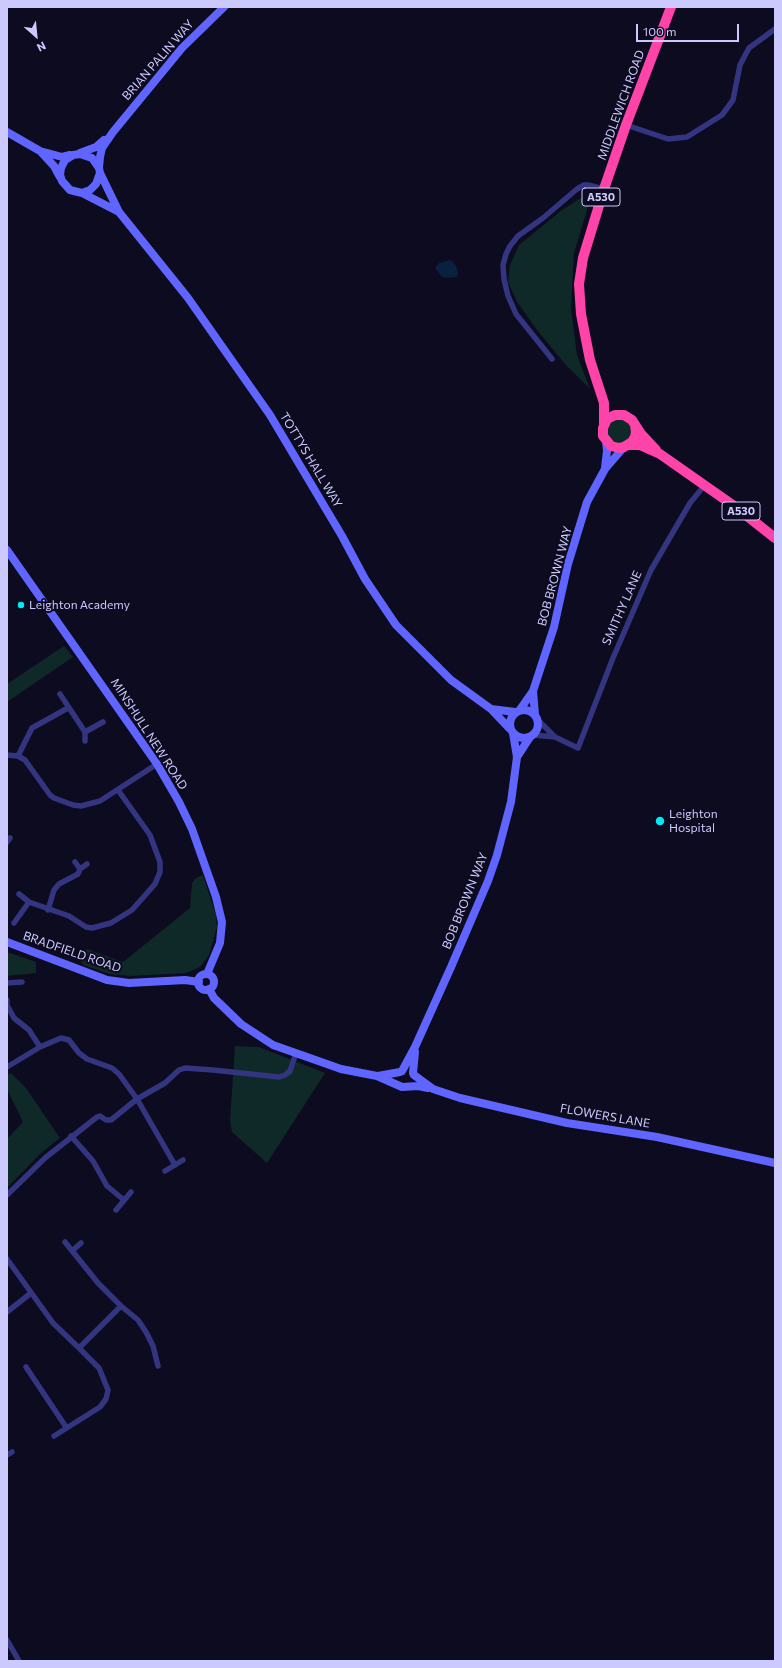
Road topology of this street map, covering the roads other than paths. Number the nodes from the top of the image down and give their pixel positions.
1 (224, 7) edge
2 (672, 7) edge
3 (775, 29) edge
4 (626, 125) junction
5 (7, 132) edge
6 (113, 132) junction
7 (40, 151) junction
8 (77, 154) junction
9 (99, 170) junction
10 (62, 181) junction
11 (604, 189) junction
12 (82, 193) junction
13 (119, 212) junction
14 (552, 359) dead end
15 (601, 393) junction
16 (620, 414) junction
17 (604, 424) junction
18 (635, 425) junction
19 (606, 441) junction
20 (627, 446) junction
21 (660, 454) junction
22 (604, 469) junction
23 (704, 486) junction
24 (775, 538) edge
25 (7, 550) edge
26 (533, 691) junction
27 (60, 694) dead end
28 (68, 708) junction
29 (491, 709) junction
30 (517, 712) junction
31 (536, 717) junction
32 (103, 722) dead end
33 (512, 731) junction
34 (85, 732) junction
35 (531, 736) junction
36 (555, 737) junction
37 (85, 741) dead end
38 (7, 755) edge
39 (18, 756) junction
40 (517, 757) junction
41 (156, 764) junction
42 (118, 790) junction
43 (75, 862) dead end
44 (87, 864) dead end
45 (80, 869) junction
46 (19, 894) dead end
47 (30, 902) junction
48 (48, 910) junction
49 (14, 923) dead end
50 (8, 942) edge
51 (207, 974) junction
52 (22, 982) dead end
53 (199, 982) junction
54 (7, 984) edge
55 (209, 989) junction
56 (7, 1000) edge
57 (40, 1047) junction
58 (415, 1047) junction
59 (296, 1053) junction
60 (7, 1067) edge
61 (401, 1072) junction
62 (413, 1074) junction
63 (377, 1076) junction
64 (399, 1084) junction
65 (411, 1086) junction
66 (433, 1089) junction
67 (137, 1099) junction
68 (71, 1136) junction
69 (183, 1160) dead end
70 (775, 1163) edge
71 (174, 1165) junction
72 (165, 1171) dead end
73 (130, 1192) dead end
74 (7, 1195) edge
75 (124, 1200) junction
76 (116, 1210) dead end
77 (65, 1242) dead end
78 (81, 1243) dead end
79 (72, 1251) junction
80 (7, 1259) edge
81 (31, 1293) junction
82 (121, 1306) junction
83 (7, 1312) edge
84 (80, 1348) junction
85 (158, 1366) dead end
86 (26, 1367) dead end
87 (66, 1428) junction
88 (54, 1436) dead end
89 (7, 1640) edge
90 (19, 1661) edge

1 - 6 street, BRIAN PALIN WAY
2 - 4 highway, MIDDLEWICH ROAD / A530
3 - 4 street
4 - 11 highway, MIDDLEWICH ROAD / A530
5 - 7 street
6 - 8 street, BRIAN PALIN WAY
6 - 9 street, BRIAN PALIN WAY
7 - 8 street
7 - 10 street
8 - 9 street
8 - 10 street
9 - 12 street
9 - 13 street, TOTTYS HALL WAY
10 - 12 street
11 - 14 street
11 - 15 highway, MIDDLEWICH ROAD / A530
12 - 13 street, TOTTYS HALL WAY
13 - 29 street, TOTTYS HALL WAY
15 - 16 highway, MIDDLEWICH ROAD / A530
15 - 17 highway, MIDDLEWICH ROAD / A530
16 - 17 highway
16 - 18 highway
17 - 19 highway
18 - 20 highway
18 - 21 highway, A530
19 - 20 highway
19 - 22 street, BOB BROWN WAY
20 - 21 highway, A530
20 - 22 street, BOB BROWN WAY
21 - 23 highway, A530
22 - 26 street, BOB BROWN WAY
23 - 24 highway, A530
23 - 36 street, SMITHY LANE
25 - 41 street, MINSHULL NEW ROAD
26 - 30 street, BOB BROWN WAY
26 - 31 street, BOB BROWN WAY
27 - 28 street
28 - 34 street
28 - 39 street
29 - 30 street, TOTTYS HALL WAY
29 - 33 street, TOTTYS HALL WAY
30 - 31 street
30 - 33 street
31 - 35 street
31 - 36 street
32 - 34 street
33 - 35 street
33 - 40 street, BOB BROWN WAY
34 - 37 street
35 - 36 street
35 - 40 street, BOB BROWN WAY
38 - 39 street
39 - 42 street
40 - 58 street, BOB BROWN WAY
41 - 42 street
41 - 51 street, MINSHULL NEW ROAD
42 - 48 street
43 - 45 street
44 - 45 street
45 - 48 street
46 - 47 street
47 - 48 street
47 - 49 street
50 - 53 street, BRADFIELD ROAD
51 - 53 street
51 - 55 street
52 - 54 street
53 - 55 street
55 - 59 street
56 - 57 street
57 - 60 street
57 - 67 street
58 - 61 street, BOB BROWN WAY
58 - 62 street, BOB BROWN WAY
59 - 63 street
59 - 67 street
61 - 62 street
61 - 63 street
61 - 64 street
62 - 65 street
62 - 66 street, FLOWERS LANE
63 - 64 street
64 - 65 street
65 - 66 street, FLOWERS LANE
66 - 70 street, FLOWERS LANE
67 - 68 street
67 - 71 street
68 - 74 street
68 - 75 street
69 - 71 street
71 - 72 street
73 - 75 street
75 - 76 street
77 - 79 street
78 - 79 street
79 - 82 street
80 - 81 street
81 - 83 street
81 - 84 street
82 - 84 street
82 - 85 street
84 - 87 street
86 - 87 street
87 - 88 street
89 - 90 street

